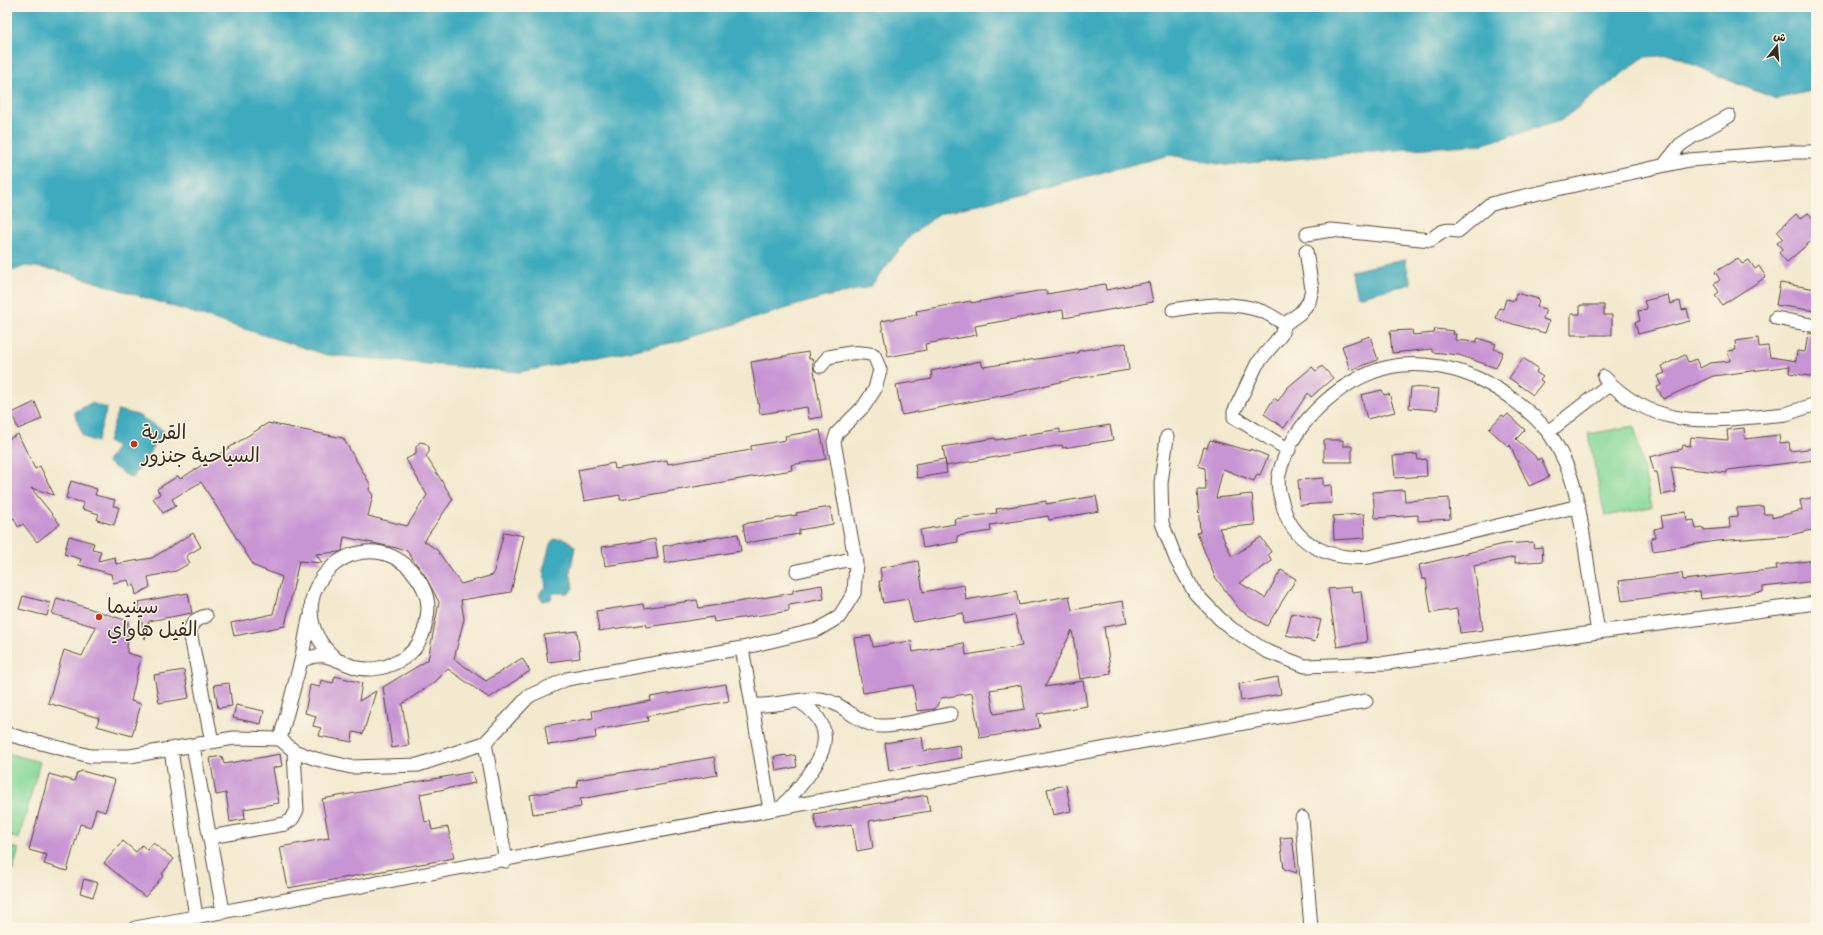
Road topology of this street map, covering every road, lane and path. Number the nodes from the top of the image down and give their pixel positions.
1 (1729, 116) dead end
2 (1816, 152) edge
3 (1664, 165) junction
4 (1307, 234) dead end
5 (1306, 251) dead end
6 (1173, 310) dead end
7 (1776, 318) dead end
8 (1286, 324) junction
9 (1816, 326) edge
10 (821, 366) dead end
11 (1816, 404) edge
12 (1548, 432) junction
13 (1167, 437) dead end
14 (1289, 450) junction
15 (1578, 506) junction
16 (856, 558) junction
17 (797, 570) dead end
18 (1816, 603) edge
19 (310, 612) junction
20 (206, 616) dead end
21 (1598, 632) junction
22 (742, 648) junction
23 (335, 658) junction
24 (301, 661) junction
25 (1366, 701) dead end
26 (800, 702) junction
27 (752, 705) junction
28 (951, 714) dead end
29 (7, 734) edge
30 (280, 739) junction
31 (212, 742) junction
32 (485, 743) junction
33 (193, 746) junction
34 (171, 750) junction
35 (294, 751) junction
36 (776, 809) junction
37 (1302, 818) dead end
38 (210, 837) junction
39 (506, 861) junction
40 (222, 912) junction
41 (196, 917) junction
42 (135, 928) edge
43 (1311, 928) edge

1 - 3 street
2 - 3 street
3 - 4 street
5 - 8 street
6 - 8 street
7 - 9 street
8 - 14 street
10 - 16 street
11 - 12 street
12 - 14 street
12 - 15 street
13 - 21 street
14 - 15 street
15 - 21 street
16 - 17 street
16 - 22 street
18 - 21 street
19 - 23 street
19 - 23 street
19 - 24 street
20 - 31 street
22 - 27 street
22 - 32 street
23 - 24 street
24 - 30 street
25 - 36 street
26 - 27 street
26 - 28 street
26 - 36 street
27 - 36 street
29 - 34 street
30 - 31 street
30 - 35 street
31 - 33 street
32 - 35 street
32 - 39 street
33 - 34 street
33 - 38 street
34 - 41 street
35 - 38 street
36 - 39 street
37 - 43 street
38 - 40 street
39 - 40 street
40 - 41 street
41 - 42 street

